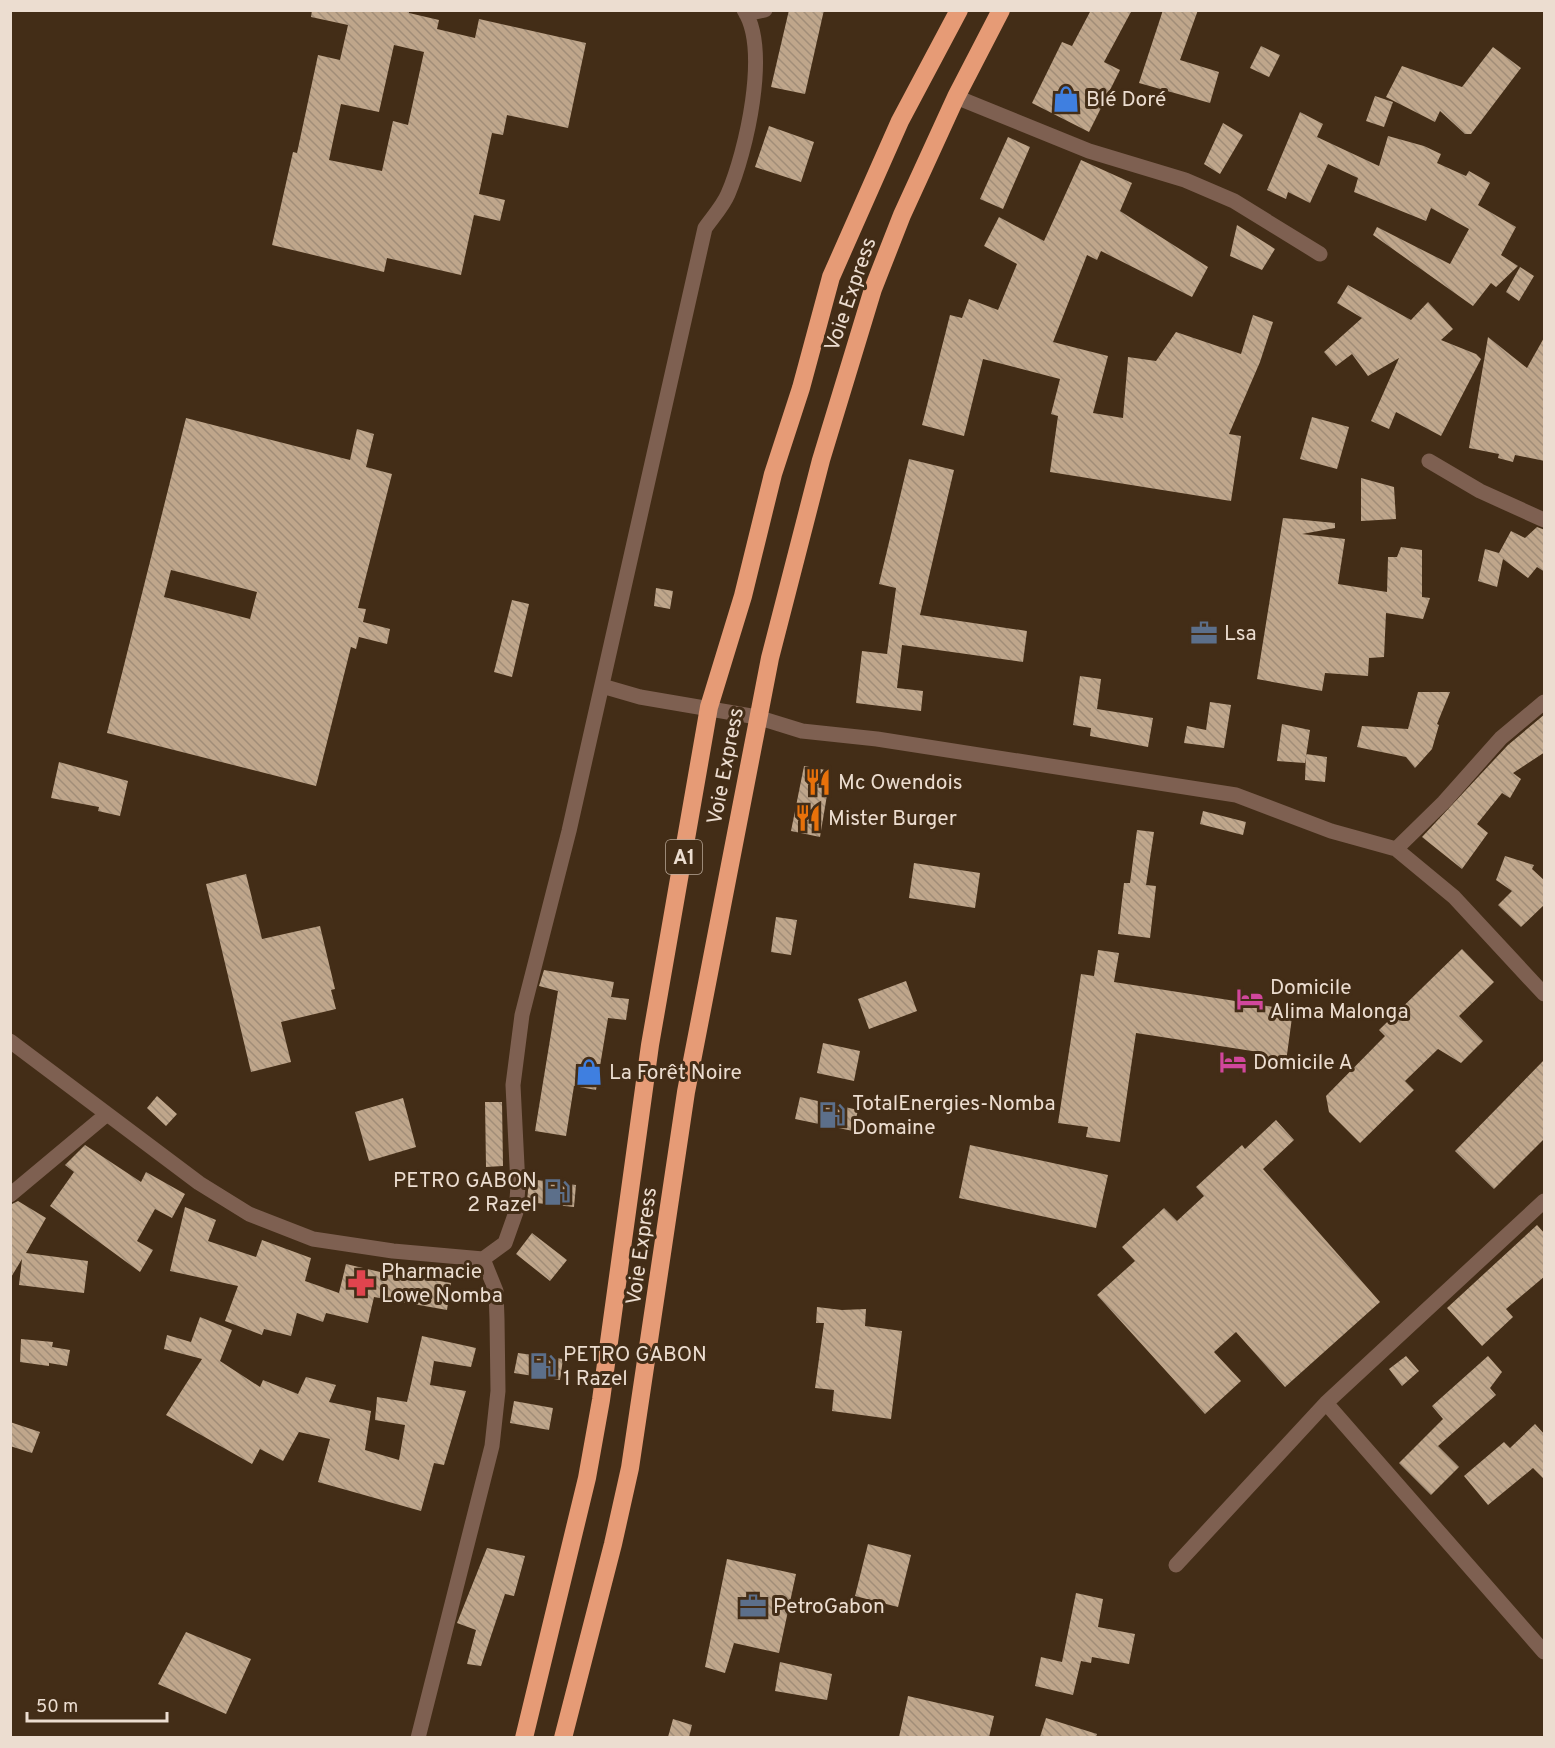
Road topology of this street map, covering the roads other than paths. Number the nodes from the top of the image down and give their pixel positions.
1 (765, 10) edge
2 (958, 10) edge
3 (1001, 10) edge
4 (745, 12) edge
5 (956, 97) junction
6 (1320, 254) dead end
7 (1429, 461) dead end
8 (1545, 520) edge
9 (602, 686) junction
10 (1545, 702) edge
11 (709, 707) junction
12 (757, 717) junction
13 (1396, 849) junction
14 (1545, 994) edge
15 (10, 1041) edge
16 (107, 1114) junction
17 (10, 1195) edge
18 (1545, 1201) edge
19 (483, 1259) junction
20 (1326, 1403) junction
21 (1176, 1565) dead end
22 (1545, 1652) edge
23 (418, 1737) edge
24 (524, 1737) edge
25 (563, 1737) edge

1 - 4 street
2 - 11 highway, A1
3 - 5 highway, Voie Express / A1
4 - 9 street
5 - 6 street
5 - 12 highway, Voie Express / A1
7 - 8 street
9 - 11 street
9 - 19 street
10 - 13 street
11 - 12 street
11 - 24 highway, A1
12 - 13 street
12 - 25 highway, Voie Express / A1
13 - 14 street
15 - 16 street
16 - 17 street
16 - 19 street
18 - 20 street
19 - 23 street
20 - 21 street
20 - 22 street

